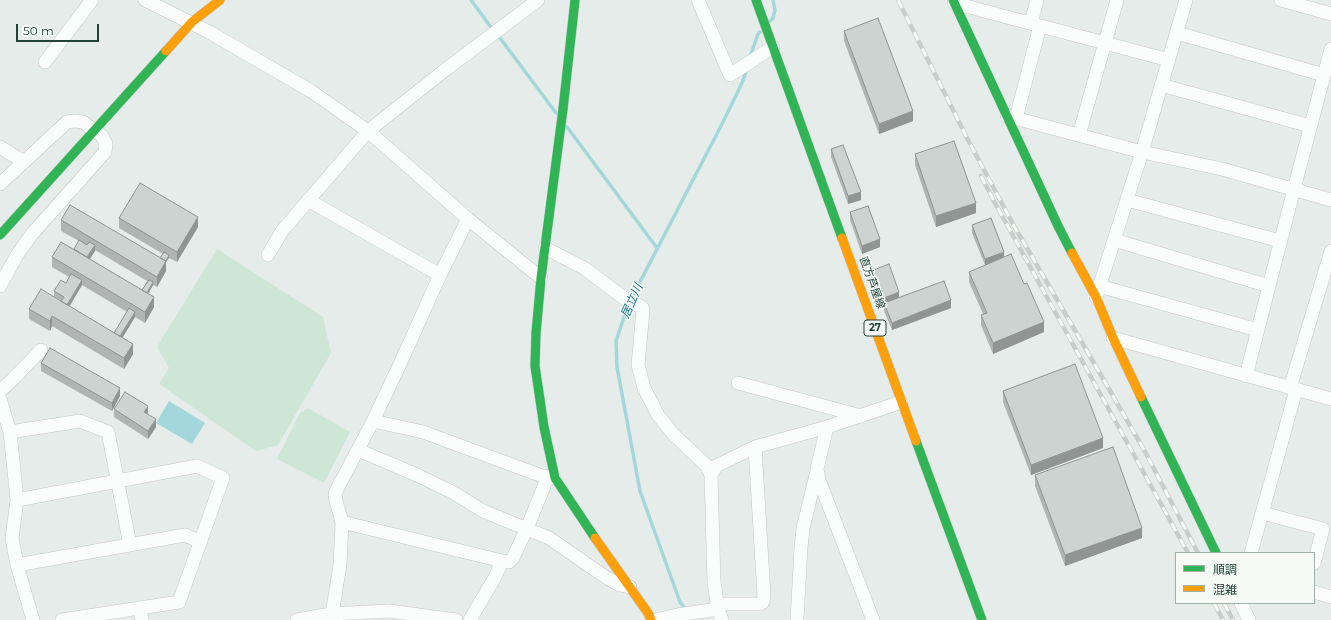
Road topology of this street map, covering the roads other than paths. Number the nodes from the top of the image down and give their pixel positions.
1 (92, 0) edge
2 (145, 0) edge
3 (220, 0) edge
4 (538, 0) edge
5 (575, 0) edge
6 (698, 0) edge
7 (756, 0) edge
8 (1037, 0) edge
9 (1117, 0) edge
10 (1186, 0) edge
11 (1281, 0) edge
12 (954, 2) edge
13 (1331, 14) edge
14 (192, 22) junction
15 (1036, 25) junction
16 (1177, 34) junction
17 (1105, 43) junction
18 (769, 45) junction
19 (1331, 49) edge
20 (1169, 60) junction
21 (45, 62) dead end
22 (1324, 75) junction
23 (1161, 85) junction
24 (1011, 117) junction
25 (1310, 126) junction
26 (368, 130) junction
27 (91, 135) junction
28 (1079, 135) junction
29 (0, 147) edge
30 (1142, 152) junction
31 (24, 162) junction
32 (0, 184) edge
33 (1294, 189) junction
34 (308, 200) junction
35 (1127, 200) junction
36 (1331, 200) edge
37 (468, 219) junction
38 (0, 235) edge
39 (1114, 240) junction
40 (1280, 241) junction
41 (545, 248) junction
42 (1331, 251) edge
43 (268, 255) dead end
44 (440, 275) junction
45 (541, 278) junction
46 (0, 286) edge
47 (1269, 286) junction
48 (1098, 291) junction
49 (1258, 330) junction
50 (1113, 338) junction
51 (41, 350) dead end
52 (1246, 376) junction
53 (738, 383) dead end
54 (1293, 389) junction
55 (0, 391) edge
56 (0, 399) edge
57 (1331, 399) edge
58 (901, 402) junction
59 (861, 416) junction
60 (373, 421) junction
61 (827, 427) junction
62 (10, 432) junction
63 (755, 447) junction
64 (358, 450) junction
65 (817, 469) junction
66 (711, 475) junction
67 (551, 477) junction
68 (118, 481) junction
69 (17, 500) junction
70 (1262, 513) junction
71 (342, 522) junction
72 (527, 528) junction
73 (200, 542) junction
74 (130, 545) junction
75 (1216, 552) edge
76 (1251, 552) edge
77 (1315, 559) edge
78 (502, 561) junction
79 (18, 565) junction
80 (630, 587) junction
81 (1315, 592) edge
82 (1331, 597) edge
83 (1241, 604) edge
84 (719, 611) edge
85 (141, 614) edge
86 (331, 617) edge
87 (33, 620) edge
88 (62, 620) edge
89 (296, 620) edge
90 (456, 620) edge
91 (470, 620) edge
92 (650, 620) edge
93 (656, 620) edge
94 (797, 620) edge
95 (873, 620) edge
96 (982, 620) edge
97 (1249, 620) edge

1 - 21 street
2 - 14 street
3 - 14 street
4 - 26 street
5 - 41 street
6 - 18 street
7 - 18 street, 直方芦屋線 / 27
8 - 15 street
9 - 17 street
10 - 16 street
11 - 13 street
12 - 15 street
12 - 24 street
14 - 26 street
14 - 27 street
15 - 17 street
15 - 24 street
16 - 20 street
16 - 22 street
17 - 20 street
17 - 28 street
18 - 58 street, 直方芦屋線 / 27
19 - 22 street
20 - 23 street
22 - 25 street
23 - 25 street
23 - 30 street
24 - 28 street
24 - 48 street
25 - 33 street
26 - 34 street
26 - 37 street
27 - 31 street
27 - 38 street
27 - 46 street
28 - 30 street
29 - 31 street
30 - 33 street
30 - 35 street
31 - 32 street
33 - 36 street
33 - 40 street
34 - 43 street
34 - 44 street
35 - 39 street
35 - 40 street
37 - 44 street
37 - 45 street
39 - 47 street
39 - 48 street
40 - 47 street
41 - 45 street
41 - 66 street
42 - 54 street
44 - 60 street
45 - 67 street
47 - 49 street
48 - 49 street
48 - 50 street
49 - 52 street
50 - 52 street
50 - 75 street
51 - 55 street
52 - 54 street
53 - 59 street
54 - 57 street
54 - 70 street
56 - 62 street
58 - 59 street
58 - 96 street, 直方芦屋線 / 27
59 - 61 street
60 - 64 street
60 - 67 street
61 - 63 street
61 - 65 street
62 - 68 street
62 - 69 street
63 - 66 street
63 - 84 street
64 - 71 street
64 - 72 street
65 - 94 street
65 - 95 street
66 - 84 street
67 - 72 street
67 - 80 street
68 - 69 street
68 - 73 street
68 - 74 street
69 - 79 street
70 - 76 street
70 - 77 street
71 - 78 street
71 - 86 street
72 - 78 street
72 - 80 street
73 - 74 street
73 - 85 street
74 - 79 street
78 - 91 street
79 - 87 street
80 - 92 street
81 - 82 street
83 - 97 street
84 - 93 street
85 - 88 street
86 - 89 street
86 - 90 street

